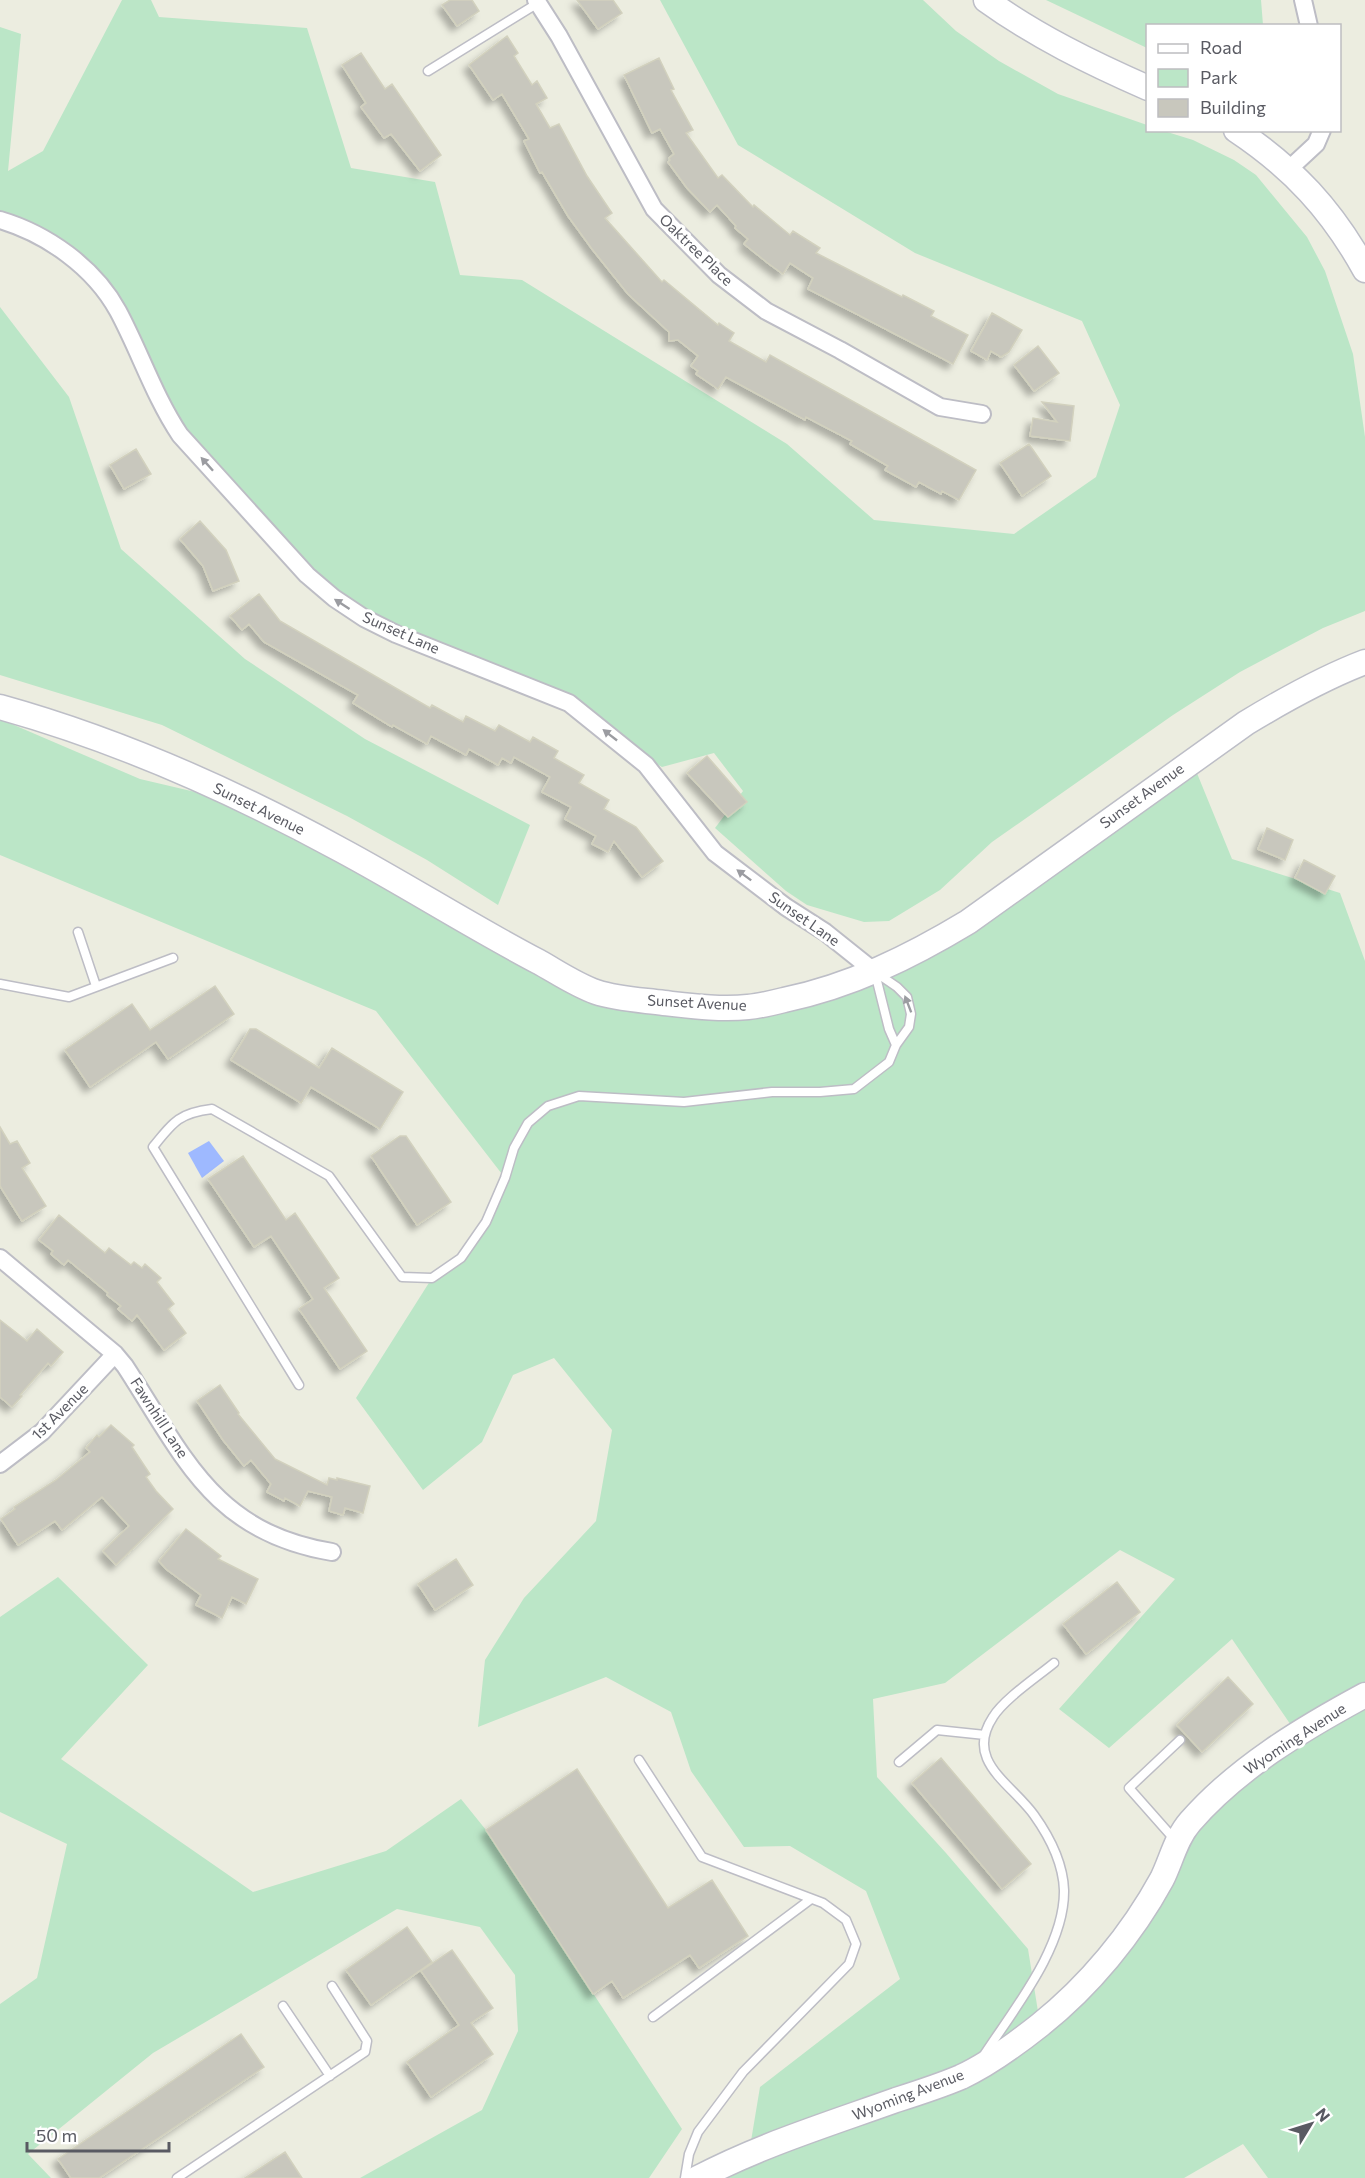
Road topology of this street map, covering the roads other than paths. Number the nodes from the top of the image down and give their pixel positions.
1 (986, 0) edge
2 (1303, 0) edge
3 (537, 2) edge
4 (1309, 24) edge
5 (428, 71) dead end
6 (1146, 87) edge
7 (1239, 132) edge
8 (1321, 132) edge
9 (1288, 170) junction
10 (0, 220) edge
11 (1365, 270) edge
12 (982, 414) dead end
13 (1365, 662) edge
14 (0, 707) edge
15 (78, 932) dead end
16 (173, 958) dead end
17 (875, 972) junction
18 (0, 984) edge
19 (96, 986) junction
20 (896, 1045) junction
21 (0, 1258) edge
22 (115, 1354) junction
23 (299, 1385) dead end
24 (0, 1464) edge
25 (332, 1552) dead end
26 (1054, 1663) dead end
27 (1365, 1695) edge
28 (985, 1735) junction
29 (1180, 1740) dead end
30 (639, 1760) dead end
31 (900, 1762) dead end
32 (1178, 1843) junction
33 (811, 1899) junction
34 (332, 1986) dead end
35 (283, 2006) dead end
36 (653, 2017) dead end
37 (976, 2068) junction
38 (330, 2076) junction
39 (177, 2178) edge
40 (685, 2178) edge
41 (698, 2178) edge

1 - 6 street
2 - 4 street
3 - 5 lane
3 - 12 street, Oaktree Place
7 - 9 street
8 - 9 street
9 - 11 street
17 -> 10 street, Sunset Lane
13 - 17 street, Sunset Avenue
14 - 17 street, Sunset Avenue
15 - 19 lane
16 - 19 lane
17 - 20 lane
20 -> 17 lane
18 - 19 lane
20 - 23 lane
21 - 22 street, Fawnhill Lane
22 - 24 street, 1st Avenue
22 - 25 street, Fawnhill Lane
26 - 28 lane
27 - 32 street, Wyoming Avenue
28 - 31 lane
28 - 37 lane
29 - 32 lane
30 - 33 lane
32 - 37 street, Wyoming Avenue
33 - 36 lane
33 - 40 lane
34 - 38 lane
35 - 38 lane
37 - 41 street, Wyoming Avenue
38 - 39 lane

